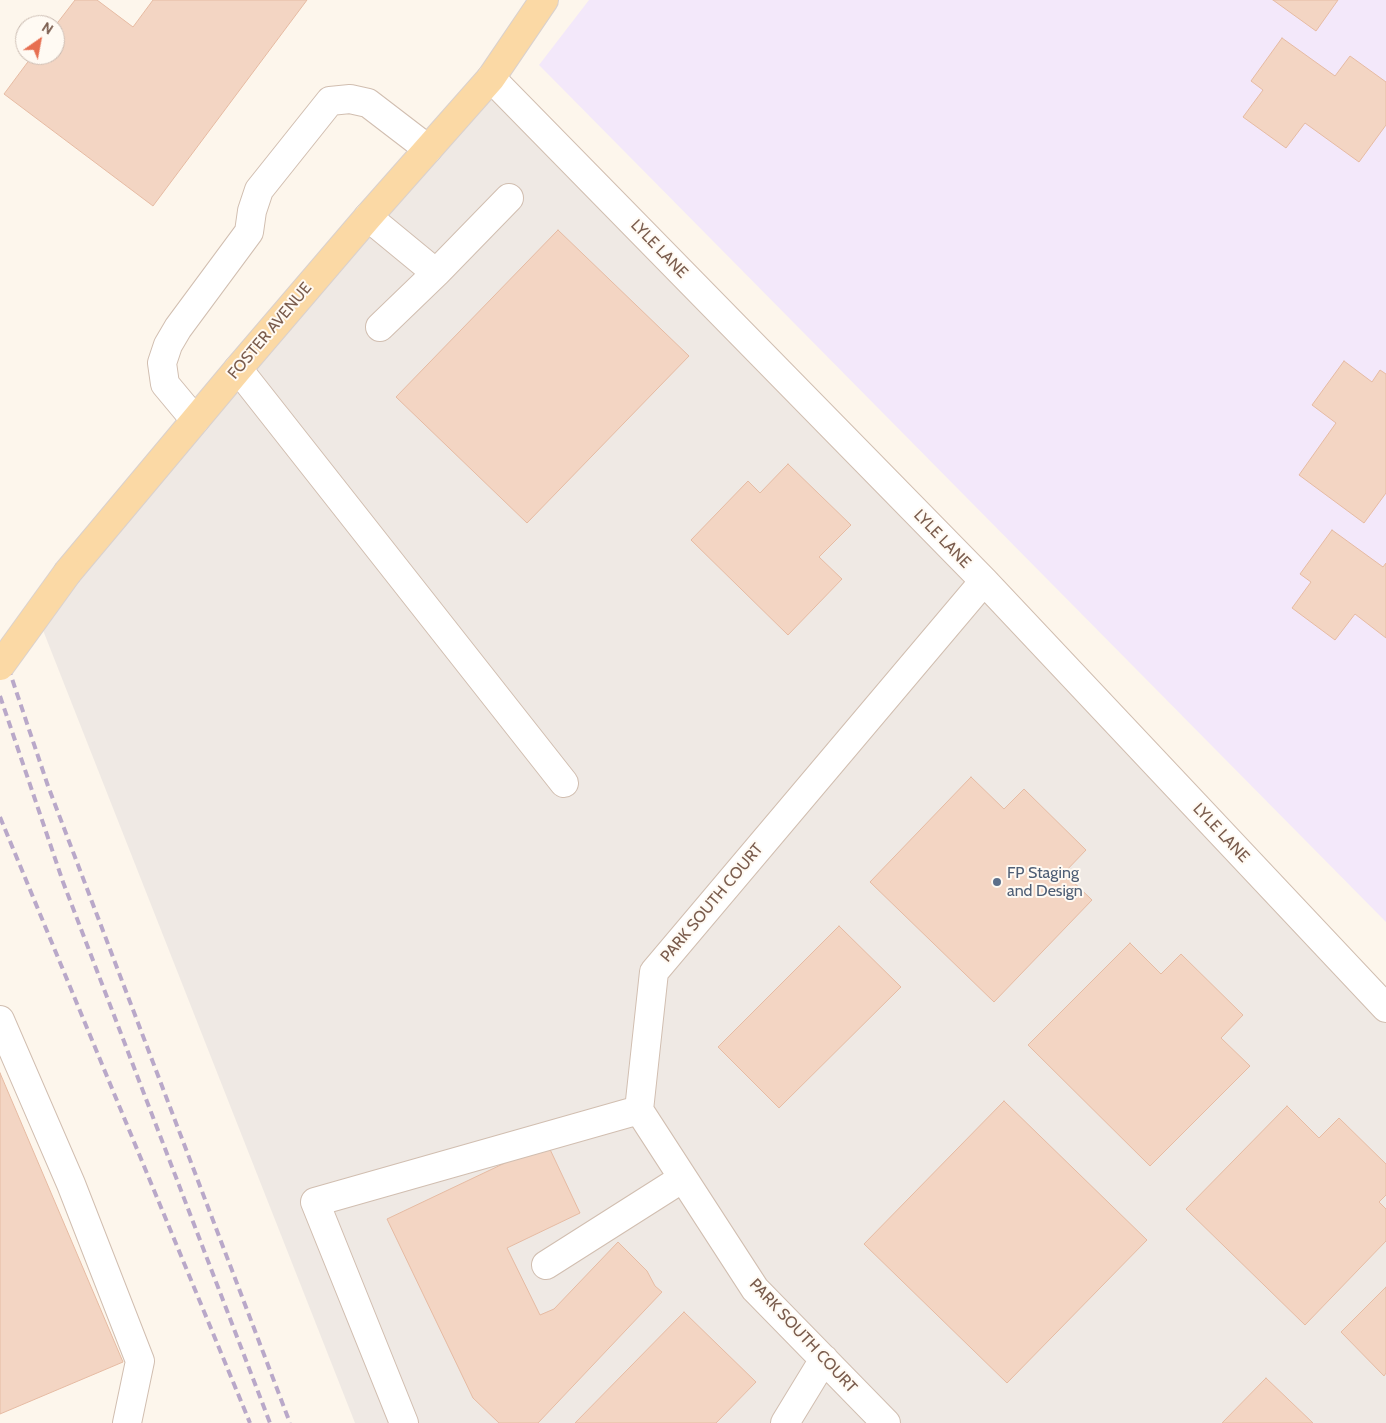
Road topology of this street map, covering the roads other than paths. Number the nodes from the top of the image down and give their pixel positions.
1 (544, 0) edge
2 (491, 78) junction
3 (428, 149) junction
4 (509, 198) dead end
5 (368, 216) junction
6 (436, 273) junction
7 (380, 327) dead end
8 (238, 369) junction
9 (195, 420) junction
10 (984, 582) junction
11 (0, 666) edge
12 (564, 783) dead end
13 (1386, 1008) edge
14 (0, 1020) edge
15 (639, 1110) junction
16 (683, 1178) junction
17 (546, 1265) dead end
18 (824, 1359) junction
19 (127, 1423) edge
20 (404, 1423) edge
21 (785, 1423) edge
22 (886, 1423) edge

1 - 2 main road, FOSTER AVENUE
2 - 3 main road, FOSTER AVENUE
2 - 10 street, LYLE LANE
3 - 5 main road, FOSTER AVENUE
3 - 9 street
4 - 6 street
5 - 6 street
5 - 8 main road, FOSTER AVENUE
6 - 7 street
8 - 9 main road, FOSTER AVENUE
8 - 12 street
9 - 11 main road, FOSTER AVENUE, bridge
10 - 13 street, LYLE LANE
10 - 15 street, PARK SOUTH COURT
14 - 19 street
15 - 16 street, PARK SOUTH COURT
15 - 20 street
16 - 17 street
16 - 18 street, PARK SOUTH COURT
18 - 21 street
18 - 22 street, PARK SOUTH COURT

